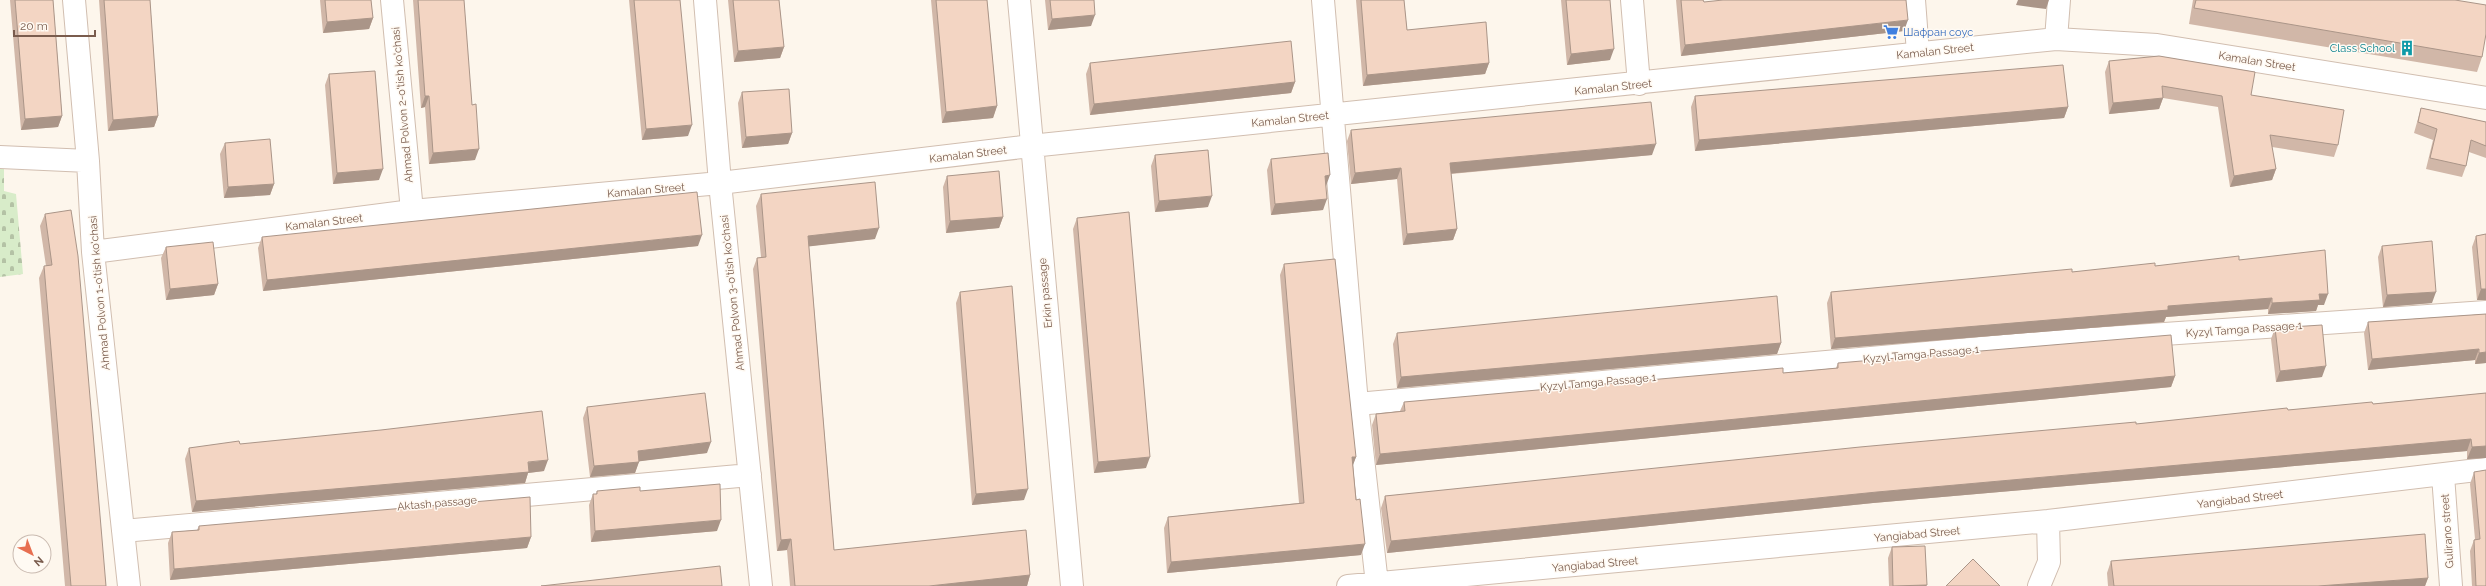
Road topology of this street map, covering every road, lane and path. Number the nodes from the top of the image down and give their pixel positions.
1 (74, 0) edge
2 (392, 0) edge
3 (705, 0) edge
4 (1019, 0) edge
5 (1323, 0) edge
6 (1632, 0) edge
7 (1914, 0) edge
8 (2059, 0) edge
9 (2056, 39) junction
10 (1918, 53) junction
11 (1639, 84) junction
12 (2486, 98) edge
13 (1332, 115) junction
14 (1031, 146) junction
15 (0, 157) edge
16 (88, 161) junction
17 (720, 183) junction
18 (412, 211) junction
19 (93, 252) junction
20 (2486, 312) edge
21 (1357, 404) junction
22 (2486, 469) edge
23 (750, 475) junction
24 (2443, 475) junction
25 (2048, 521) junction
26 (123, 531) junction
27 (1377, 584) junction
28 (129, 586) edge
29 (761, 586) edge
30 (1072, 586) edge
31 (1348, 586) edge
32 (2039, 586) edge
33 (2451, 586) edge

1 - 16 street, Ahmad Polvon 1-o'tish ko'chasi
2 - 18 street, Ahmad Polvon 2-o'tish ko'chasi
3 - 17 street, Ahmad Polvon 3-o'tish ko'chasi
4 - 14 street, Erkin passage
5 - 13 street
6 - 11 street
7 - 10 street
8 - 9 street
9 - 10 street, Kamalan Street
9 - 12 street, Kamalan Street
10 - 11 street, Kamalan Street
11 - 13 street, Kamalan Street
13 - 14 street, Kamalan Street
13 - 21 street
14 - 17 street, Kamalan Street
14 - 30 street, Erkin passage
15 - 16 street
16 - 19 street, Ahmad Polvon 1-o'tish ko'chasi
17 - 18 street, Kamalan Street
17 - 23 street, Ahmad Polvon 3-o'tish ko'chasi
18 - 19 street, Kamalan Street
19 - 26 street, Ahmad Polvon 1-o'tish ko'chasi
20 - 21 street, Kyzyl Tamga Passage 1
21 - 27 street
22 - 24 street, Yangiabad Street
23 - 26 street, Aktash passage
23 - 29 street, Ahmad Polvon 3-o'tish ko'chasi
24 - 25 street, Yangiabad Street
24 - 33 street, Gulirano street
25 - 27 street, Yangiabad Street
25 - 32 street
26 - 28 street, Ahmad Polvon 1-o'tish ko'chasi
27 - 31 street, Yangiabad Street

